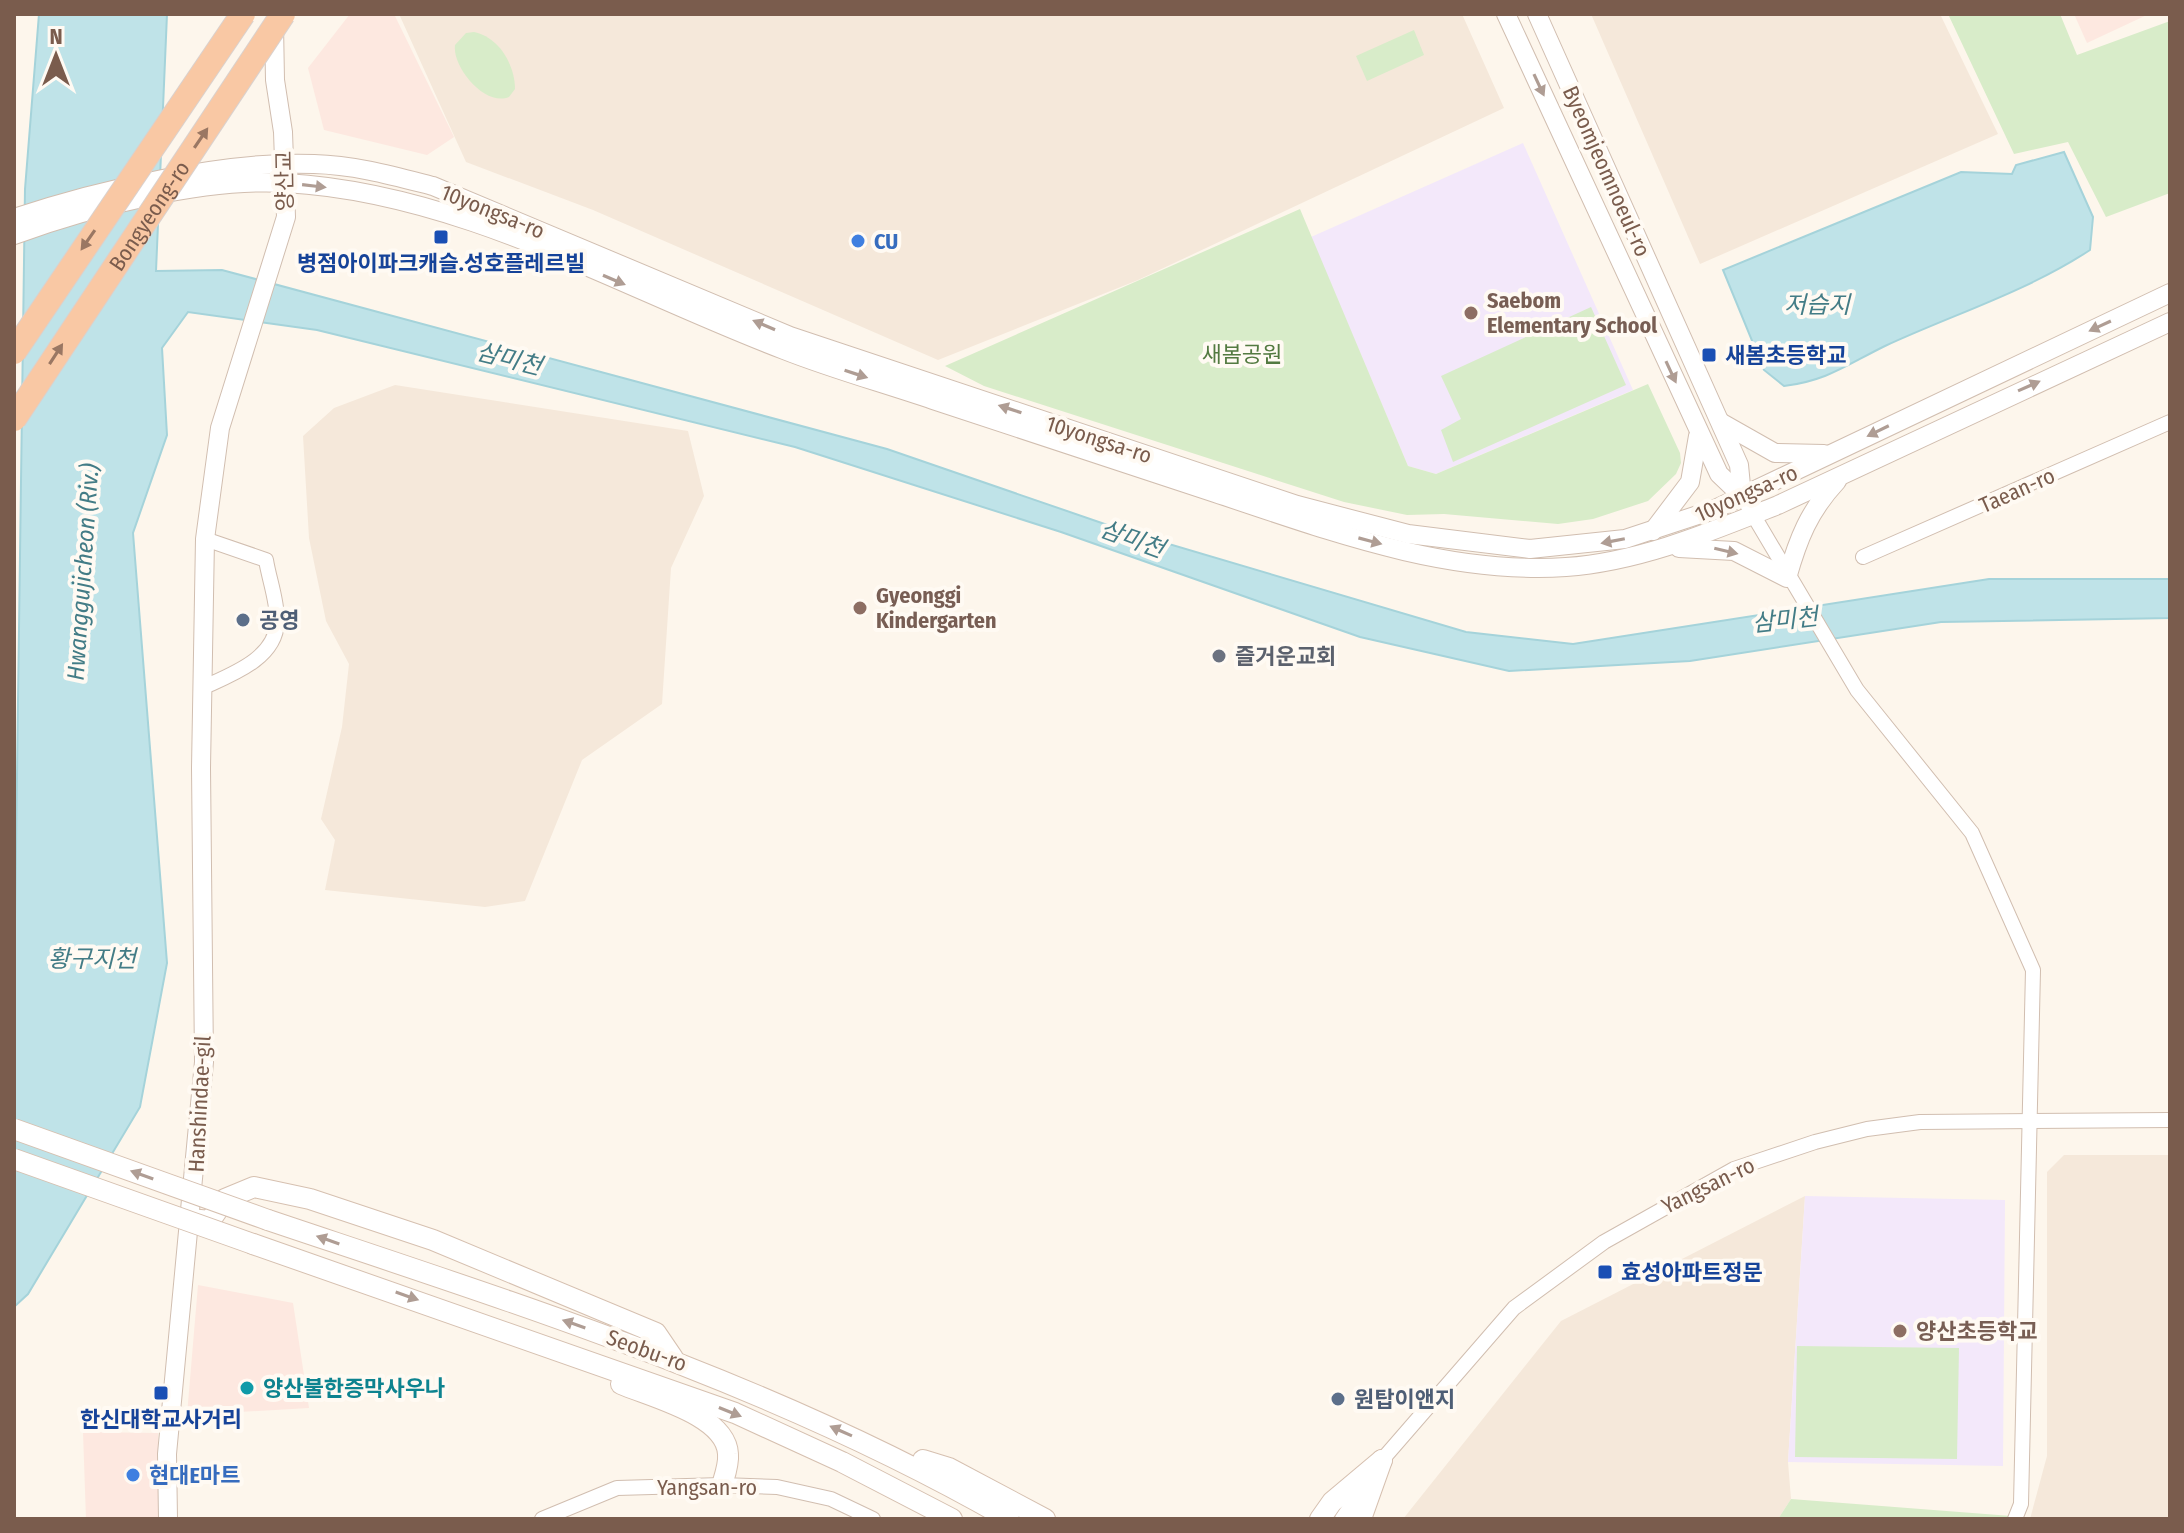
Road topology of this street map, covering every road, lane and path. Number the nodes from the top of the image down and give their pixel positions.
1 (243, 14) edge
2 (274, 14) edge
3 (283, 14) edge
4 (1506, 14) edge
5 (1537, 14) edge
6 (284, 163) junction
7 (362, 169) junction
8 (236, 176) junction
9 (285, 183) junction
10 (359, 192) junction
11 (14, 218) edge
12 (14, 235) edge
13 (2170, 293) edge
14 (2170, 322) edge
15 (246, 343) joint
16 (14, 352) edge
17 (14, 419) edge
18 (1719, 422) junction
19 (2170, 422) edge
20 (1698, 430) junction
21 (1831, 454) junction
22 (1842, 476) junction
23 (1742, 496) junction
24 (1753, 515) junction
25 (1663, 537) junction
26 (205, 539) junction
27 (1863, 557) dead end
28 (1787, 578) junction
29 (202, 688) junction
30 (2031, 1120) junction
31 (2170, 1120) edge
32 (14, 1129) edge
33 (14, 1159) edge
34 (190, 1219) junction
35 (475, 1320) junction
36 (673, 1358) junction
37 (878, 1448) junction
38 (1382, 1460) junction
39 (722, 1485) junction
40 (1347, 1518) edge
41 (168, 1519) edge
42 (542, 1519) edge
43 (873, 1519) edge
44 (952, 1519) edge
45 (1009, 1519) edge
46 (1045, 1519) edge
47 (1320, 1519) edge
48 (2015, 1519) edge

1 -> 16 highway, Bongyeong-ro, bridge
2 - 6 street, 양산교
17 -> 3 highway, Bongyeong-ro, bridge
4 -> 20 street, Byeomjeomnoeul-ro
5 - 18 street, Byeomjeomnoeul-ro
6 - 7 street, 10yongsa-ro
6 - 8 street, 10yongsa-ro
6 - 9 street, 양산교
7 - 10 street
25 -> 7 street, 10yongsa-ro
8 - 9 street, 10yongsa-ro
8 - 11 street, 10yongsa-ro, bridge
8 - 12 street, 10yongsa-ro, bridge
9 -> 10 street, 10yongsa-ro
9 - 15 street, 양산교
10 -> 25 street, 10yongsa-ro
13 -> 21 street, 10yongsa-ro
22 -> 14 street, 10yongsa-ro
15 - 26 street, Hanshindae-gil
18 - 20 street
18 - 21 street
18 - 23 street, Byeomjeomnoeul-ro
19 - 27 street, Taean-ro
20 - 23 street, Byeomjeomnoeul-ro
20 - 25 street
21 - 23 street, 10yongsa-ro
22 - 24 street, 10yongsa-ro
22 - 28 street
23 - 24 street
23 - 25 street, 10yongsa-ro
24 - 25 street, 10yongsa-ro
24 - 28 street
25 -> 28 street
26 - 29 street, Hanshindae-gil
26 - 29 street
28 - 30 street
29 - 34 street, Hanshindae-gil
30 - 31 street, Yangsan-ro
30 - 38 street, Yangsan-ro
30 - 48 street
36 -> 32 main road, Seobu-ro, bridge
33 -> 35 main road, Seobu-ro, bridge
34 - 36 main road
34 - 41 street, Hanshindae-gil
35 - 39 main road
35 -> 44 main road, Seobu-ro
37 -> 36 main road, Seobu-ro
37 - 45 main road, Seobu-ro
37 - 46 main road
38 - 40 main road
38 - 40 street, Yangsan-ro
38 - 47 main road
39 - 42 street, Yangsan-ro
39 - 43 street, Yangsan-ro

